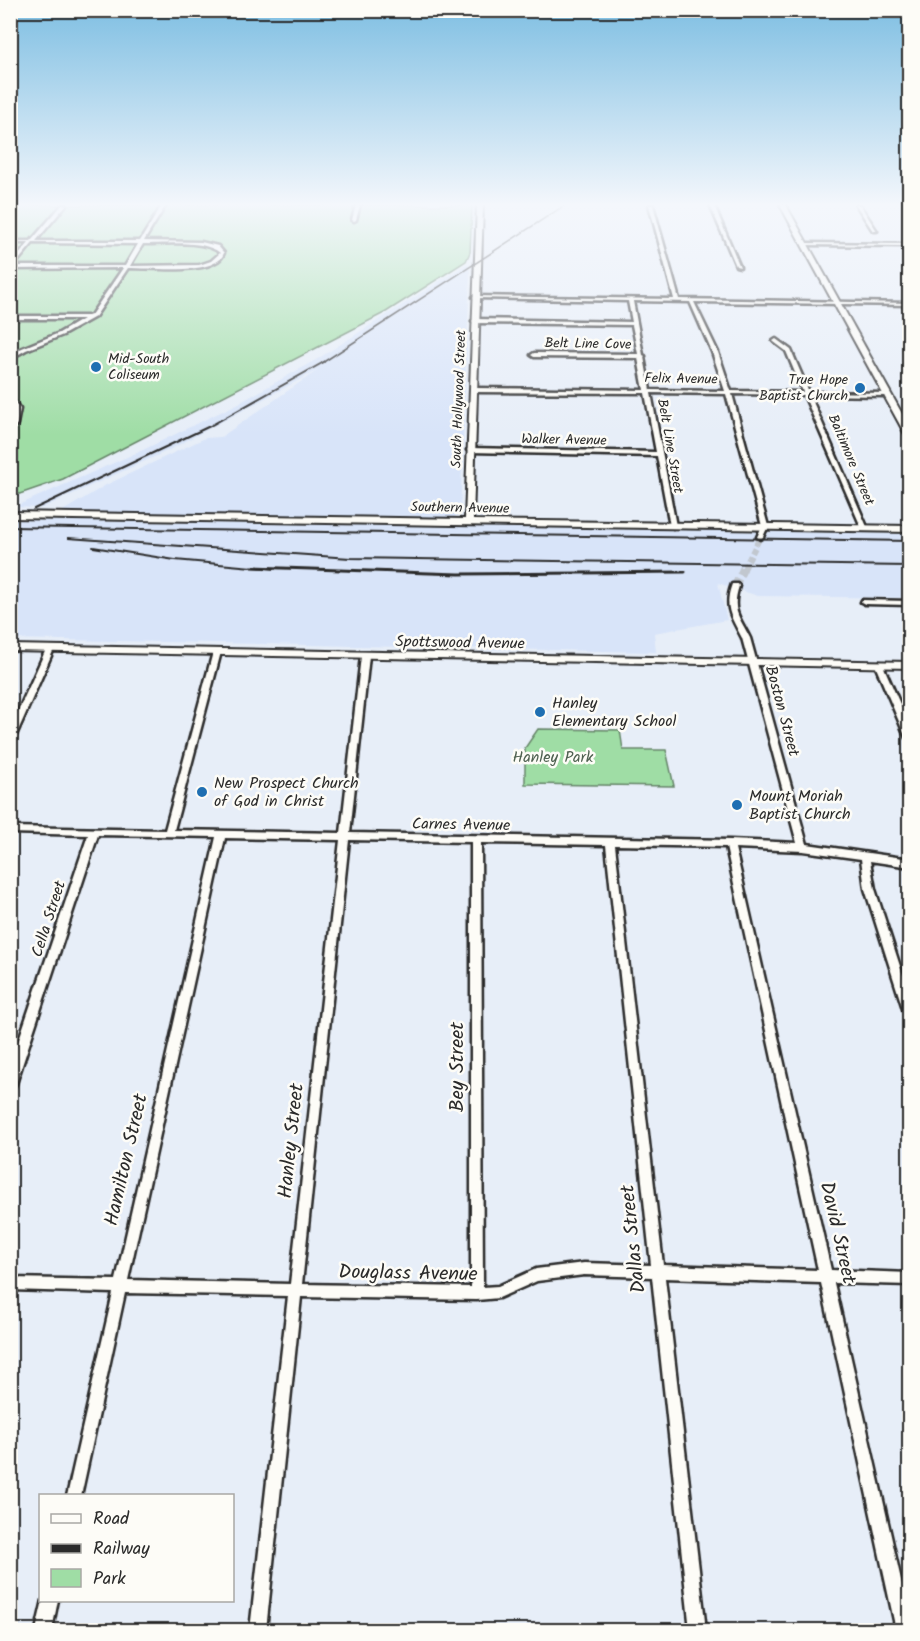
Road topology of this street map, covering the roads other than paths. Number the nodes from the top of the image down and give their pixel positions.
1 (117, 282) edge
2 (477, 282) edge
3 (672, 282) edge
4 (826, 282) edge
5 (476, 297) junction
6 (630, 299) junction
7 (677, 300) junction
8 (691, 300) junction
9 (838, 303) junction
10 (909, 304) edge
11 (10, 317) edge
12 (92, 318) junction
13 (475, 321) junction
14 (634, 324) junction
15 (776, 341) dead end
16 (534, 355) dead end
17 (642, 357) junction
18 (10, 358) edge
19 (475, 390) junction
20 (649, 391) junction
21 (727, 392) junction
22 (807, 393) junction
23 (886, 394) junction
24 (10, 398) edge
25 (10, 431) edge
26 (909, 436) edge
27 (470, 450) junction
28 (658, 454) junction
29 (10, 514) edge
30 (469, 522) junction
31 (673, 526) junction
32 (765, 526) junction
33 (865, 529) junction
34 (909, 529) edge
35 (760, 537) tunnel mouth
36 (735, 586) tunnel mouth
37 (865, 602) dead end
38 (909, 603) edge
39 (10, 648) edge
40 (50, 649) junction
41 (217, 652) junction
42 (365, 656) junction
43 (753, 662) junction
44 (879, 665) junction
45 (909, 665) edge
46 (909, 738) edge
47 (10, 740) edge
48 (10, 830) edge
49 (94, 832) junction
50 (169, 834) junction
51 (221, 834) junction
52 (346, 837) junction
53 (476, 840) junction
54 (610, 843) junction
55 (730, 844) junction
56 (803, 847) junction
57 (865, 856) junction
58 (909, 863) edge
59 (909, 1015) edge
60 (10, 1084) edge
61 (657, 1270) junction
62 (827, 1277) junction
63 (909, 1279) edge
64 (10, 1284) edge
65 (120, 1287) junction
66 (295, 1292) junction
67 (477, 1294) junction
68 (74, 1494) edge
69 (51, 1602) edge
70 (44, 1630) edge
71 (258, 1630) edge
72 (698, 1630) edge
73 (904, 1630) edge

1 - 12 street
2 - 5 main road, South Hollywood Street
3 - 7 street
4 - 9 main road
5 - 6 street
5 - 13 main road, South Hollywood Street
6 - 7 street
6 - 14 street, Belt Line Street
7 - 8 street
8 - 9 street
8 - 21 street
9 - 10 street
9 - 23 main road
11 - 12 street
12 - 18 street
13 - 14 street
13 - 19 main road, South Hollywood Street
14 - 17 street, Belt Line Street
15 - 22 street, Baltimore Street
16 - 17 street, Belt Line Cove
17 - 20 street, Belt Line Street
19 - 20 street, Felix Avenue
19 - 27 main road, South Hollywood Street
20 - 21 street, Felix Avenue
20 - 28 street, Belt Line Street
21 - 22 street, Felix Avenue
21 - 32 street
22 - 23 street, Felix Avenue
22 - 33 street, Baltimore Street
23 - 26 main road
24 - 25 street
27 - 28 street, Walker Avenue
27 - 30 main road, South Hollywood Street
28 - 31 street, Belt Line Street
29 - 30 main road, Southern Avenue
30 - 31 main road, Southern Avenue
31 - 32 main road, Southern Avenue
32 - 33 main road, Southern Avenue
32 - 35 street
33 - 34 main road, Southern Avenue
36 - 43 street, Boston Street
37 - 38 street
39 - 40 main road, Spottswood Avenue
40 - 41 main road, Spottswood Avenue
40 - 47 street
41 - 42 main road, Spottswood Avenue
41 - 50 street
42 - 43 main road, Spottswood Avenue
42 - 52 street, Hanley Street
43 - 44 main road, Spottswood Avenue
43 - 56 street, Boston Street
44 - 45 main road, Spottswood Avenue
44 - 46 street
48 - 49 street, Carnes Avenue
49 - 50 street, Carnes Avenue
49 - 60 street, Cella Street
50 - 51 street, Carnes Avenue
51 - 52 street, Carnes Avenue
51 - 65 street, Hamilton Street
52 - 53 street, Carnes Avenue
52 - 66 street, Hanley Street
53 - 54 street, Carnes Avenue
53 - 67 street, Bey Street
54 - 55 street, Carnes Avenue
54 - 61 street, Dallas Street
55 - 56 street, Carnes Avenue
55 - 62 street, David Street
56 - 57 street, Carnes Avenue
57 - 58 street, Carnes Avenue
57 - 59 street
61 - 62 street, Douglass Avenue
61 - 67 street, Douglass Avenue
61 - 72 street, Dallas Street
62 - 63 street, Douglass Avenue
62 - 73 street, David Street
64 - 65 street, Douglass Avenue
65 - 66 street, Douglass Avenue
65 - 68 street, Hamilton Street
66 - 67 street, Douglass Avenue
66 - 71 street, Hanley Street
69 - 70 street

